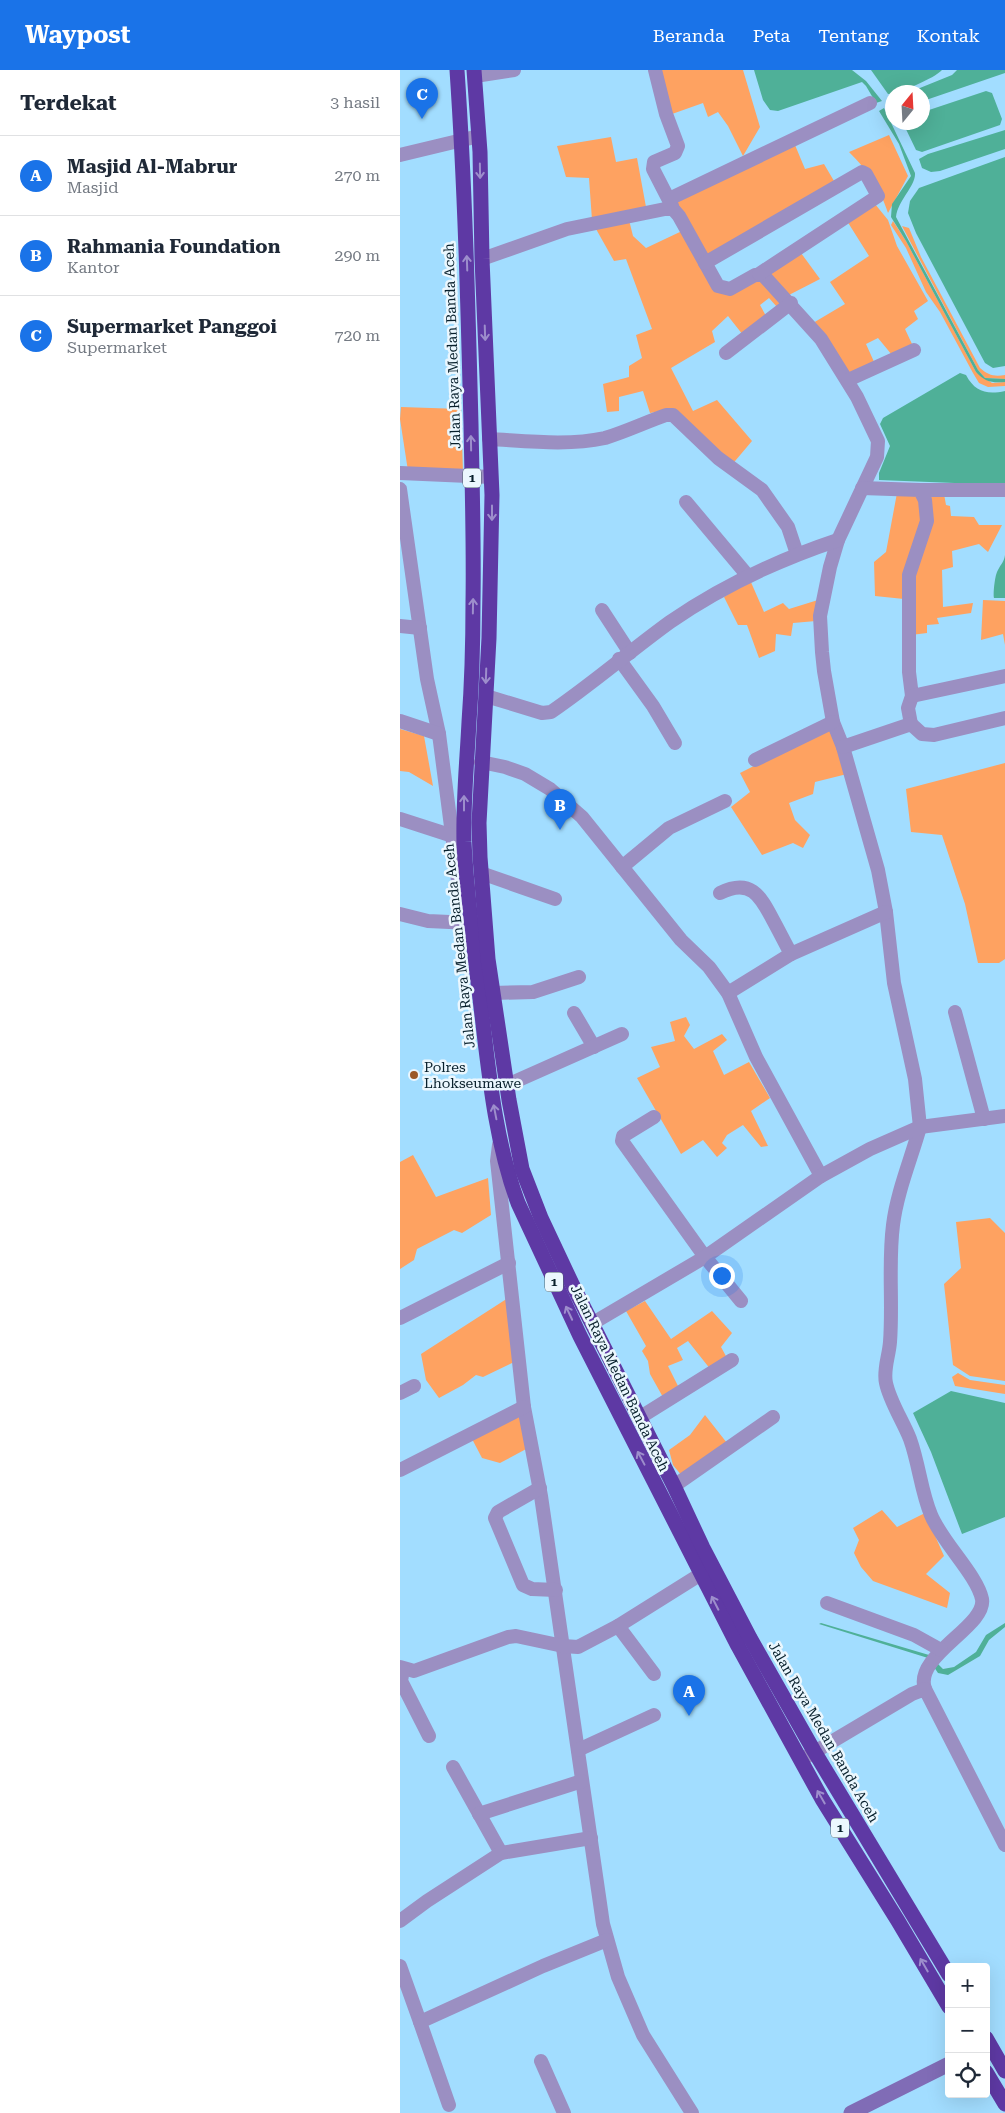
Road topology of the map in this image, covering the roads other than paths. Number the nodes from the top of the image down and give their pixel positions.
1 (456, 70) edge
2 (514, 70) edge
3 (655, 70) edge
4 (475, 73) edge
5 (870, 102) dead end
6 (479, 136) junction
7 (462, 139) junction
8 (400, 155) edge
9 (671, 204) junction
10 (482, 259) junction
11 (705, 263) junction
12 (759, 274) junction
13 (790, 303) junction
14 (914, 350) dead end
15 (726, 353) dead end
16 (848, 380) junction
17 (489, 439) junction
18 (400, 473) edge
19 (472, 477) junction
20 (491, 477) junction
21 (862, 488) junction
22 (400, 489) edge
23 (920, 490) junction
24 (1004, 490) edge
25 (686, 502) dead end
26 (403, 538) edge
27 (838, 540) junction
28 (797, 554) junction
29 (748, 576) junction
30 (602, 610) dead end
31 (400, 626) edge
32 (420, 628) junction
33 (625, 656) junction
34 (1005, 676) edge
35 (486, 696) junction
36 (912, 696) junction
37 (1005, 718) edge
38 (400, 721) edge
39 (834, 722) junction
40 (911, 724) junction
41 (439, 734) junction
42 (675, 743) dead end
43 (843, 747) junction
44 (755, 760) dead end
45 (481, 762) junction
46 (725, 801) dead end
47 (400, 819) edge
48 (458, 837) junction
49 (472, 857) junction
50 (622, 867) junction
51 (481, 873) junction
52 (468, 887) junction
53 (720, 893) dead end
54 (555, 899) dead end
55 (886, 912) junction
56 (400, 914) edge
57 (471, 923) junction
58 (791, 954) junction
59 (579, 978) dead end
60 (728, 993) junction
61 (487, 995) junction
62 (955, 1012) dead end
63 (574, 1013) dead end
64 (622, 1034) dead end
65 (594, 1047) junction
66 (507, 1085) junction
67 (1005, 1116) edge
68 (654, 1117) dead end
69 (984, 1119) junction
70 (920, 1127) junction
71 (500, 1139) junction
72 (820, 1176) junction
73 (705, 1257) junction
74 (510, 1263) junction
75 (741, 1301) dead end
76 (400, 1318) edge
77 (593, 1323) junction
78 (732, 1360) dead end
79 (414, 1386) dead end
80 (400, 1393) edge
81 (524, 1407) junction
82 (773, 1417) dead end
83 (639, 1418) junction
84 (400, 1470) edge
85 (674, 1486) junction
86 (540, 1488) junction
87 (707, 1570) junction
88 (556, 1590) junction
89 (827, 1603) dead end
90 (618, 1626) junction
91 (563, 1646) junction
92 (936, 1659) junction
93 (402, 1668) edge
94 (654, 1674) dead end
95 (762, 1674) junction
96 (925, 1689) junction
97 (654, 1714) dead end
98 (429, 1736) dead end
99 (578, 1750) junction
100 (814, 1751) junction
101 (801, 1760) junction
102 (453, 1768) dead end
103 (582, 1781) junction
104 (479, 1814) junction
105 (591, 1838) junction
106 (1005, 1845) edge
107 (501, 1853) junction
108 (400, 1921) edge
109 (607, 1940) junction
110 (400, 1966) edge
111 (945, 1968) edge
112 (945, 2000) edge
113 (420, 2022) junction
114 (990, 2046) edge
115 (541, 2061) dead end
116 (945, 2066) edge
117 (1005, 2071) edge
118 (990, 2079) edge
119 (1005, 2104) edge
120 (449, 2105) dead end
121 (564, 2113) edge
122 (692, 2113) edge
123 (851, 2113) edge

1 - 7 highway, Jalan Raya Medan Banda Aceh / 1
2 - 4 street
3 - 9 street
4 - 6 highway, Jalan Raya Medan Banda Aceh / 1
5 - 9 street
6 - 7 street
6 -> 10 highway, Jalan Raya Medan Banda Aceh / 1
7 - 8 street
19 -> 7 highway, Jalan Raya Medan Banda Aceh / 1
9 - 10 street
9 - 11 street
10 -> 17 highway, Jalan Raya Medan Banda Aceh / 1
11 - 12 street
11 - 12 street
12 - 13 street
13 - 15 street
13 - 16 street
14 - 16 street
16 - 21 street
17 - 20 highway, Jalan Raya Medan Banda Aceh / 1
17 - 28 street
18 - 19 street
19 - 20 street
48 -> 19 highway, Jalan Raya Medan Banda Aceh / 1
20 -> 35 highway, Jalan Raya Medan Banda Aceh / 1
21 - 23 street
21 - 27 street
22 - 26 street
23 - 24 street
23 - 36 street
25 - 29 street
26 - 32 street
27 - 28 street
27 - 39 street
28 - 29 street
29 - 33 street
30 - 33 street
31 - 32 street
32 - 41 street
33 - 35 street
33 - 42 street
34 - 36 street
35 - 45 highway, Jalan Raya Medan Banda Aceh / 1
36 - 40 street
37 - 40 street
38 - 41 street
39 - 43 street
39 - 44 street
40 - 43 street
41 - 48 street
43 - 55 street
45 - 49 highway, Jalan Raya Medan Banda Aceh / 1
45 - 50 street
46 - 50 street
47 - 48 street
48 - 49 highway, Jalan Raya Medan Banda Aceh / 1
48 - 52 street
49 - 51 highway, Jalan Raya Medan Banda Aceh / 1
49 - 52 highway, Jalan Raya Medan Banda Aceh / 1
50 - 60 street
51 - 54 street
51 - 61 highway, Jalan Raya Medan Banda Aceh / 1
52 - 57 highway, Jalan Raya Medan Banda Aceh / 1
53 - 58 street
55 - 58 street
55 - 70 street
56 - 57 street
57 - 61 highway, Jalan Raya Medan Banda Aceh / 1
58 - 60 street
59 - 61 street
60 - 72 street
61 - 66 highway, Jalan Raya Medan Banda Aceh / 1
71 -> 61 highway, Jalan Raya Medan Banda Aceh / 1
62 - 69 street
63 - 65 street
64 - 65 street
65 - 66 street
66 - 77 highway, Jalan Raya Medan Banda Aceh / 1
67 - 69 street
68 - 73 street
69 - 70 street
70 - 72 street
70 - 92 street
71 - 74 street
87 -> 71 highway, Jalan Raya Medan Banda Aceh / 1
72 - 73 street
73 - 75 street
73 - 77 street
74 - 76 street
74 - 81 street
77 - 83 highway, Jalan Raya Medan Banda Aceh / 1
78 - 83 street
79 - 80 street
81 - 84 street
81 - 86 street
82 - 85 street
83 - 85 highway, Jalan Raya Medan Banda Aceh / 1
85 - 87 highway, Jalan Raya Medan Banda Aceh / 1
86 - 88 street
86 - 88 street
87 - 90 street
87 - 95 highway, Jalan Raya Medan Banda Aceh / 1
88 - 91 street
89 - 92 street
90 - 91 street
90 - 94 street
91 - 93 street
91 - 99 street
92 - 96 street
93 - 98 street
95 - 100 highway, Jalan Raya Medan Banda Aceh / 1
95 - 101 highway, Jalan Raya Medan Banda Aceh / 1
96 - 100 street
96 - 106 street
97 - 99 street
99 - 103 street
100 - 101 street
100 - 111 highway, Jalan Raya Medan Banda Aceh / 1
112 -> 101 highway, Jalan Raya Medan Banda Aceh / 1
102 - 104 street
103 - 104 street
103 - 105 street
104 - 107 street
105 - 107 street
105 - 109 street
107 - 108 street
109 - 113 street
109 - 122 street
110 - 113 street
113 - 120 street
114 - 117 highway
115 - 121 street
116 - 123 street
118 - 119 highway

